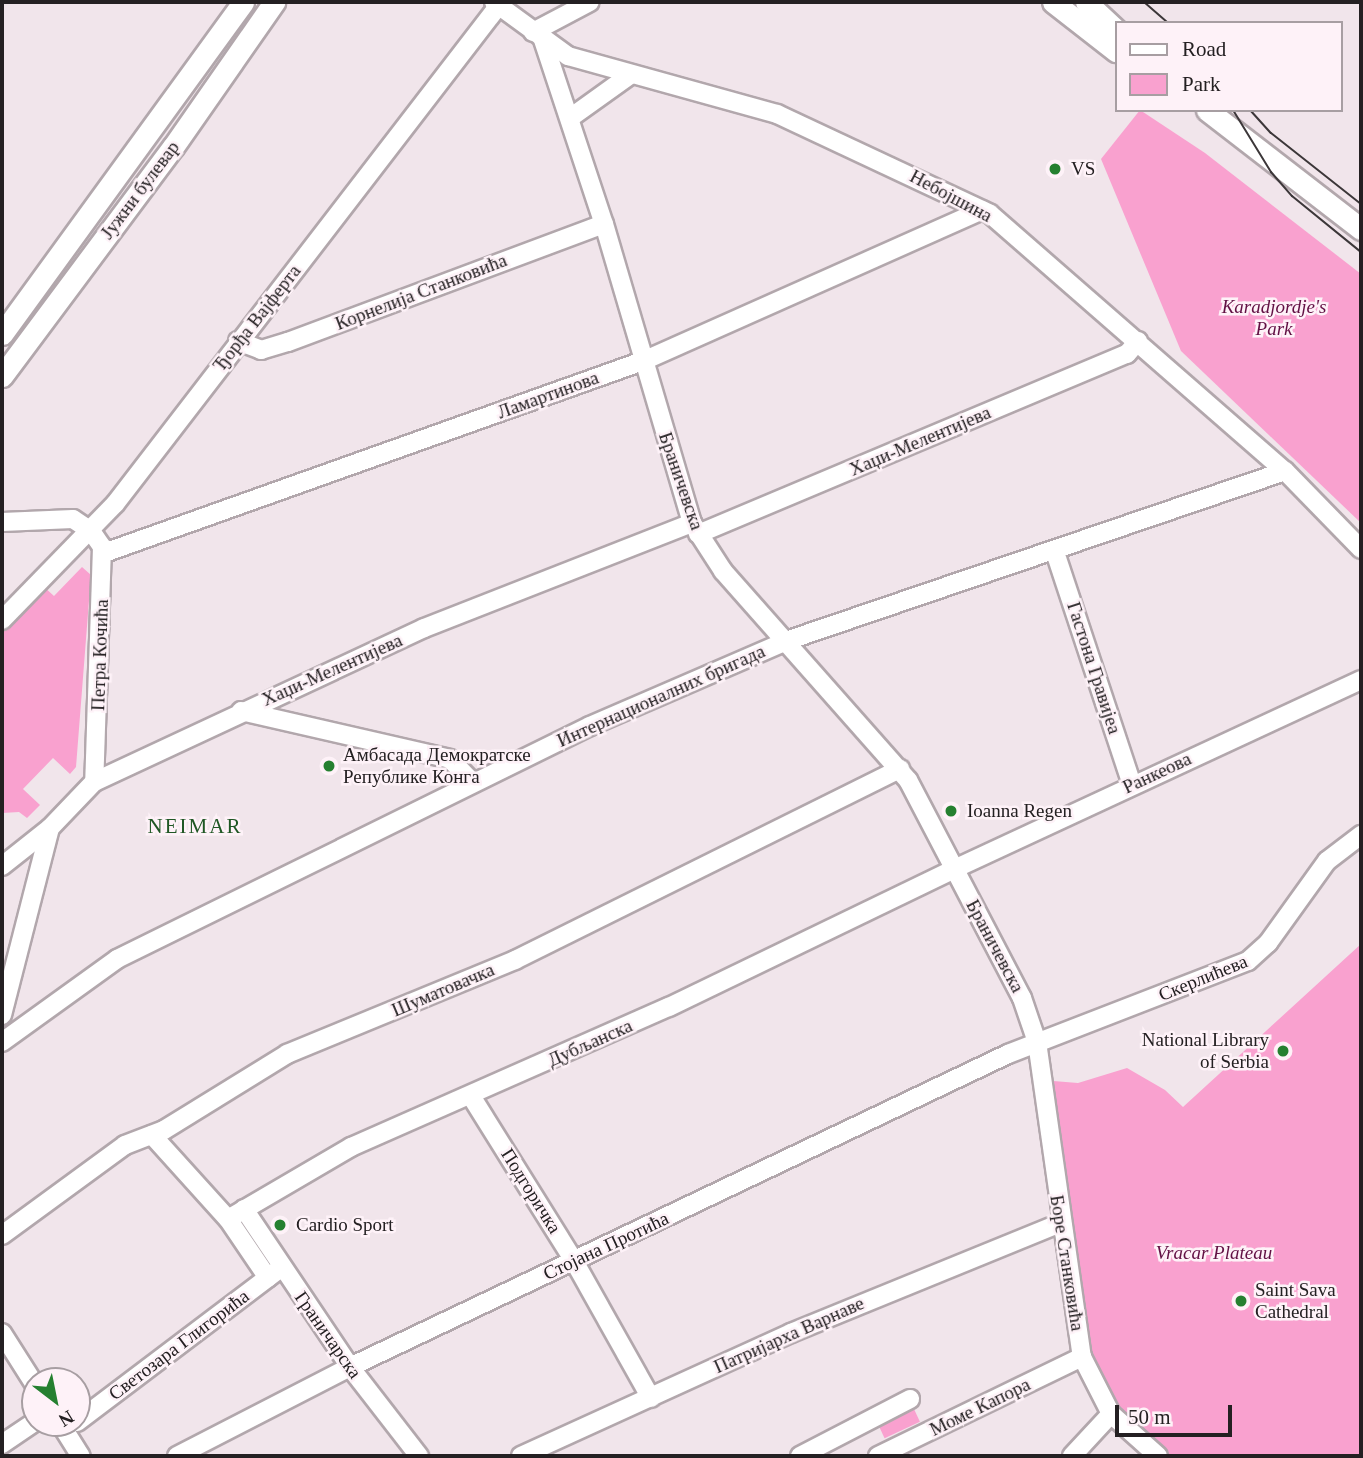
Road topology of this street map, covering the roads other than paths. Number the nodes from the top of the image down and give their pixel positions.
1 (243, 2) edge
2 (274, 2) edge
3 (590, 2) edge
4 (1053, 2) edge
5 (1086, 2) edge
6 (497, 3) edge
7 (1114, 28) edge
8 (538, 36) junction
9 (1114, 49) edge
10 (630, 75) junction
11 (1210, 112) edge
12 (570, 118) junction
13 (982, 209) junction
14 (604, 224) junction
15 (1361, 229) edge
16 (2, 334) edge
17 (238, 341) junction
18 (1138, 341) junction
19 (643, 361) junction
20 (2, 376) edge
21 (1284, 471) junction
22 (65, 519) junction
23 (2, 522) edge
24 (695, 528) junction
25 (91, 531) junction
26 (75, 546) junction
27 (1361, 549) edge
28 (1055, 552) junction
29 (104, 553) junction
30 (2, 620) edge
31 (786, 641) junction
32 (1361, 680) edge
33 (241, 711) junction
34 (900, 769) junction
35 (94, 782) junction
36 (472, 782) junction
37 (1132, 785) junction
38 (50, 828) junction
39 (1361, 835) edge
40 (2, 866) edge
41 (954, 869) junction
42 (2, 1015) edge
43 (2, 1042) edge
44 (1037, 1042) junction
45 (471, 1096) junction
46 (152, 1135) junction
47 (244, 1209) junction
48 (228, 1219) junction
49 (1061, 1223) junction
50 (2, 1235) edge
51 (574, 1261) junction
52 (275, 1273) junction
53 (2, 1333) edge
54 (1082, 1357) junction
55 (24, 1367) edge
56 (350, 1367) junction
57 (651, 1398) junction
58 (910, 1399) dead end
59 (91, 1409) edge
60 (1111, 1414) junction
61 (21, 1431) edge
62 (74, 1437) edge
63 (2, 1444) edge
64 (824, 1450) edge
65 (81, 1456) edge
66 (177, 1456) edge
67 (419, 1456) edge
68 (520, 1456) edge
69 (800, 1456) edge
70 (878, 1456) edge
71 (1072, 1456) edge
72 (1158, 1456) edge

1 - 16 main road, Јужни булевар
2 - 20 main road, Јужни булевар
3 - 8 street
4 - 9 main road
5 - 7 main road
6 - 8 street, Небојшина
6 - 17 street, Ђорђа Вајферта
8 - 10 street, Небојшина
8 - 12 street, Браничевска
10 - 12 street
10 - 13 street, Небојшина
11 - 15 main road
12 - 14 street, Браничевска
13 - 18 street, Небојшина
13 - 19 street, Ламартинова
14 - 17 street, Корнелија Станковића
14 - 19 street, Браничевска
17 - 25 street, Ђорђа Вајферта
18 - 21 street, Небојшина
18 - 24 street, Хаџи-Мелентијева
19 - 24 street, Браничевска
19 - 29 street, Ламартинова
21 - 27 street, Небојшина
21 - 28 street, Интернационалних бригада
22 - 23 street
22 - 25 street
22 - 26 street
24 - 31 street, Браничевска
24 - 33 street, Хаџи-Мелентијева
25 - 26 street, Ђорђа Вајферта
25 - 29 street
26 - 29 street
26 - 30 street, Ђорђа Вајферта
28 - 31 street, Интернационалних бригада
28 - 37 street, Гастона Гравијеа
29 - 35 street, Петра Кочића
31 - 34 street, Браничевска
31 - 36 street, Интернационалних бригада
32 - 37 street, Ранкеова
33 - 35 street, Хаџи-Мелентијева
33 - 36 street
34 - 41 street, Браничевска
34 - 46 street, Шуматовачка
35 - 38 street, Хаџи-Мелентијева
36 - 43 street, Интернационалних бригада
37 - 41 street, Ранкеова
38 - 40 street, Хаџи-Мелентијева
38 - 42 street
39 - 44 street, Скерлићева
41 - 44 street, Браничевска
41 - 45 street, Дубљанска
44 - 49 street, Боре Станковића
44 - 51 street, Стојана Протића
45 - 47 street, Дубљанска
45 - 51 street, Подгоричка
46 - 48 street, Граничарска
46 - 50 street, Шуматовачка
47 - 48 street, Дубљанска
47 - 52 street, Граничарска
48 - 52 street, Граничарска
49 - 54 street, Боре Станковића
49 - 57 street, Патријарха Варнаве
51 - 56 street, Стојана Протића
51 - 57 street, Подгоричка
52 - 56 street, Граничарска
52 - 59 street, Светозара Глигорића
53 - 55 street
54 - 60 street, Боре Станковића
54 - 70 street, Моме Капора
56 - 66 street, Стојана Протића
56 - 67 street, Граничарска
57 - 68 street, Патријарха Варнаве
58 - 64 street, Моме Капора
60 - 71 street
60 - 72 street, Боре Станковића
61 - 63 street
62 - 65 street
64 - 69 street, Моме Капора

